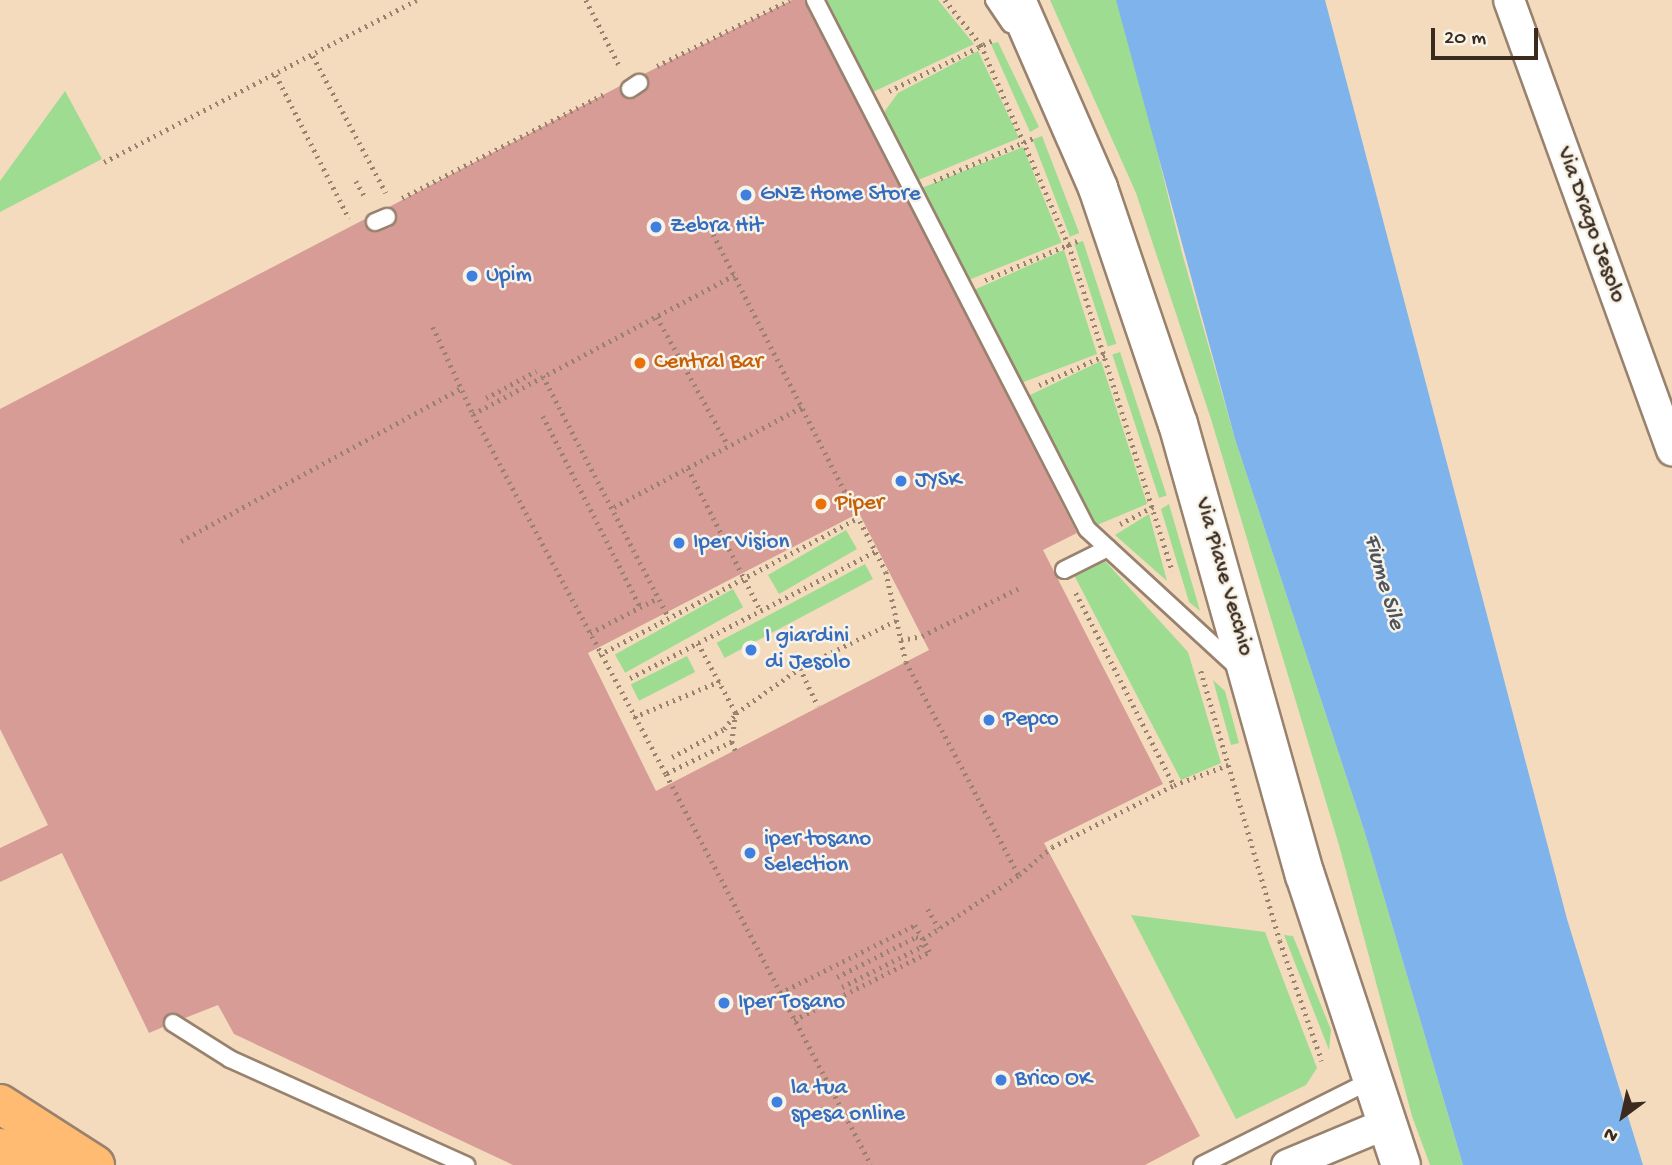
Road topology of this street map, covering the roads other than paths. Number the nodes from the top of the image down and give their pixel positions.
1 (805, 0) edge
2 (993, 0) edge
3 (1016, 0) edge
4 (1509, 0) edge
5 (1056, 89) junction
6 (1672, 450) edge
7 (1108, 548) junction
8 (1064, 570) road end
9 (1254, 682) junction
10 (173, 1023) dead end
11 (1375, 1079) junction
12 (0, 1104) edge
13 (1388, 1123) junction
14 (0, 1147) edge
15 (45, 1165) edge
16 (95, 1165) edge
17 (466, 1165) edge
18 (1202, 1165) edge
19 (1287, 1165) edge
20 (1401, 1165) edge

1 - 7 lane
2 - 5 lane
3 - 5 street, Via Piave Vecchio
4 - 6 street, Via Drago Jesolo
5 - 9 street, Via Piave Vecchio
7 - 8 lane
7 - 9 lane
9 - 11 street, Via Piave Vecchio
10 - 17 lane
11 - 13 street, Via Piave Vecchio
11 - 18 lane
12 - 16 main road
13 - 19 street
13 - 20 street, Via Piave Vecchio
14 - 15 main road

